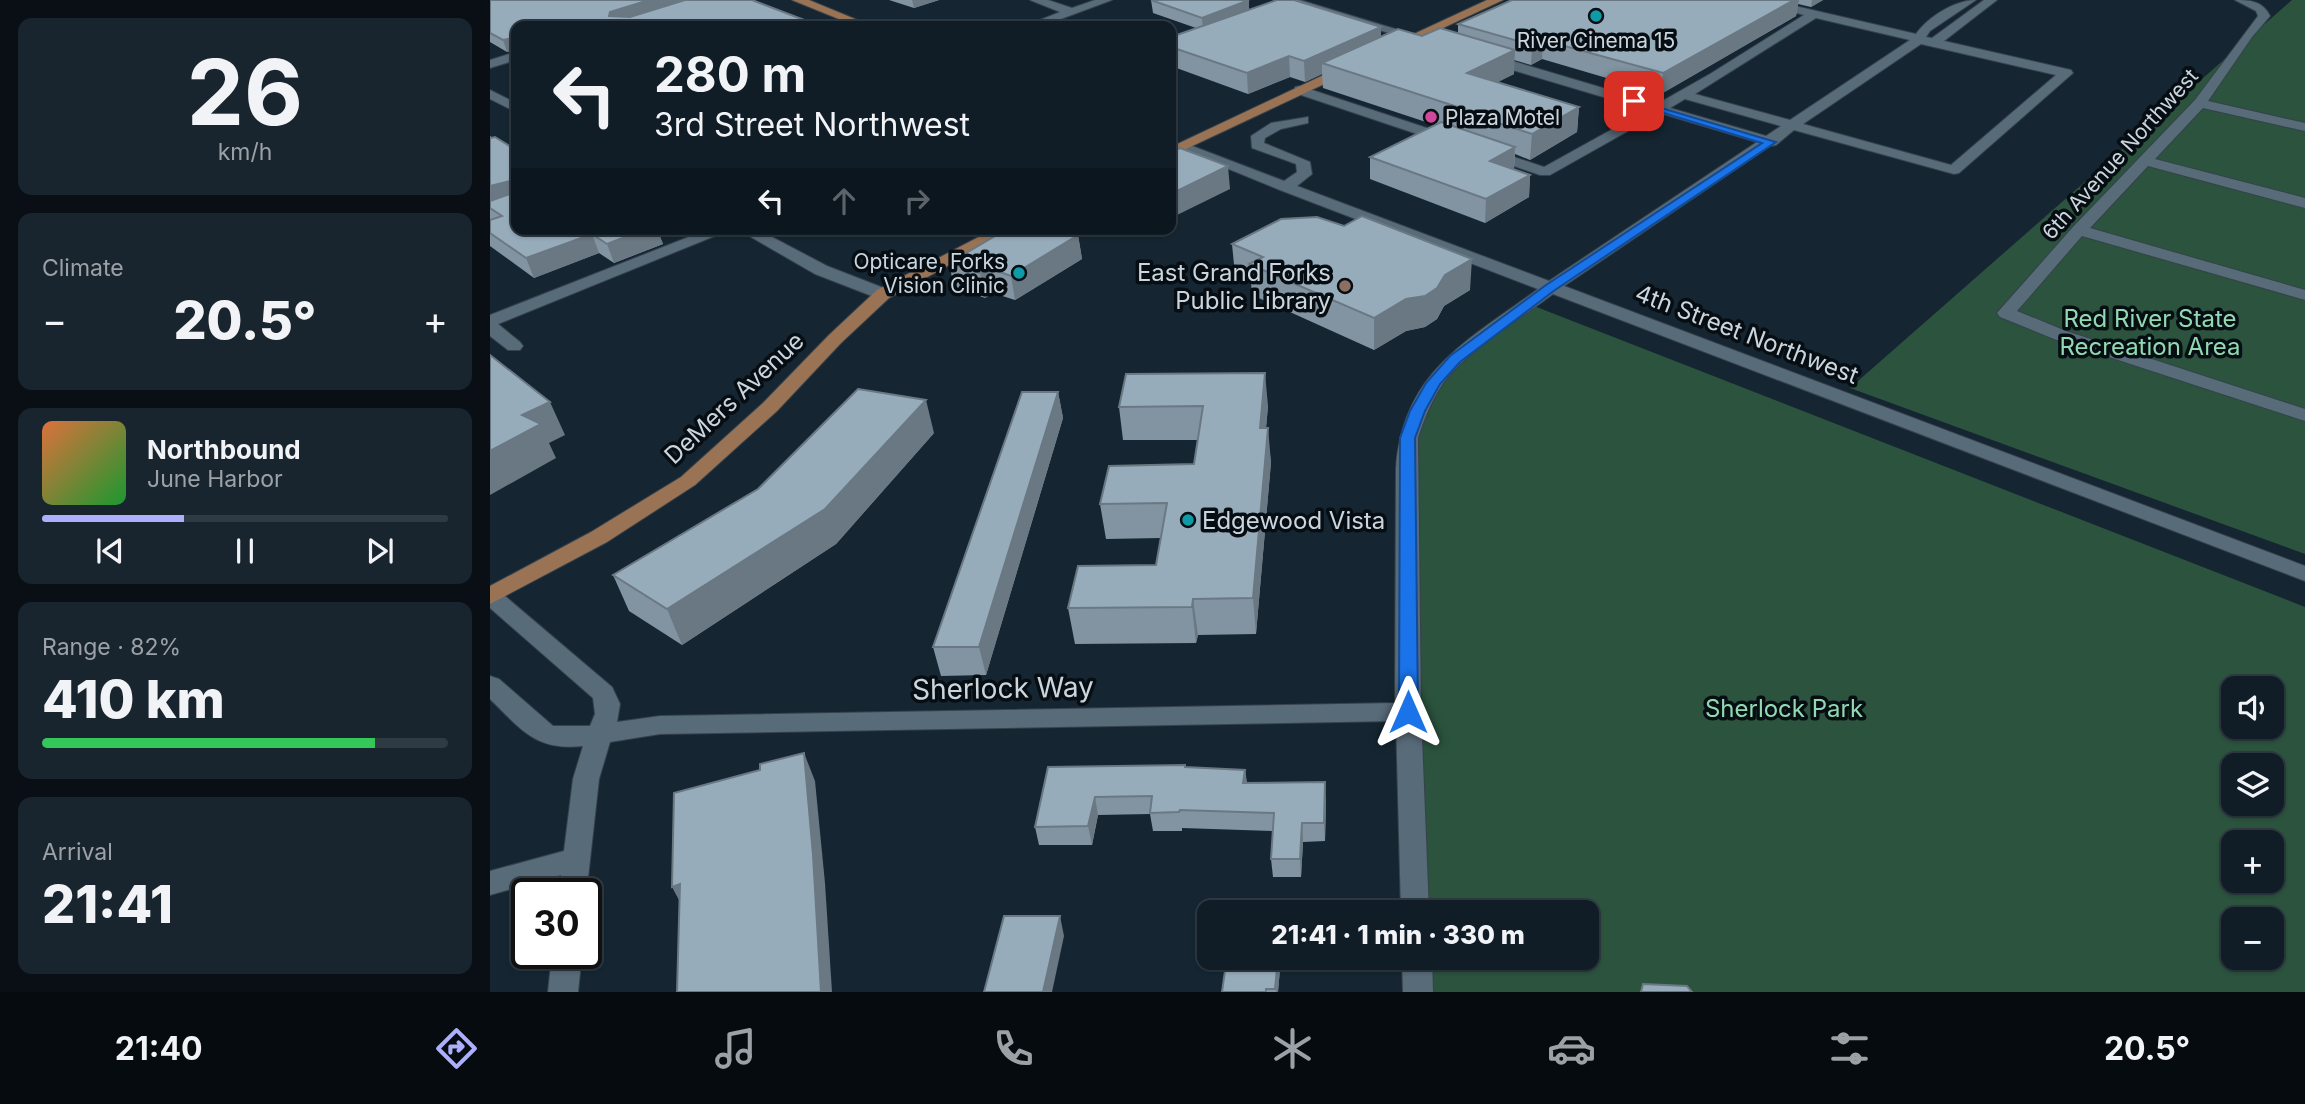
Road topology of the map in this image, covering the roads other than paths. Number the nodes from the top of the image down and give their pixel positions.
1 (798, 0) edge
2 (1036, 0) edge
3 (1106, 0) edge
4 (1497, 0) edge
5 (1754, 0) edge
6 (1970, 0) edge
7 (1991, 0) edge
8 (2241, 0) edge
9 (1291, 1) edge
10 (1274, 11) edge
11 (1073, 12) junction
12 (1813, 15) junction
13 (853, 21) edge
14 (1046, 21) edge
15 (1414, 37) junction
16 (1928, 41) junction
17 (1432, 42) edge
18 (1381, 52) edge
19 (1467, 52) edge
20 (511, 58) edge
21 (1358, 63) edge
22 (490, 64) edge
23 (1300, 90) junction
24 (490, 94) edge
25 (1681, 94) junction
26 (2200, 103) junction
27 (511, 105) edge
28 (1658, 108) junction
29 (1303, 120) dead end
30 (1794, 126) junction
31 (2305, 127) edge
32 (1771, 142) junction
33 (1176, 147) edge
34 (1176, 147) edge
35 (2145, 161) junction
36 (1285, 187) junction
37 (2305, 203) edge
38 (2080, 230) junction
39 (709, 235) edge
40 (756, 235) edge
41 (996, 235) edge
42 (1550, 288) junction
43 (883, 294) junction
44 (2305, 295) edge
45 (490, 321) edge
46 (490, 327) edge
47 (514, 346) dead end
48 (2305, 415) edge
49 (2305, 574) edge
50 (490, 596) edge
51 (490, 685) edge
52 (1408, 712) junction
53 (599, 734) junction
54 (576, 859) junction
55 (574, 878) edge
56 (490, 883) edge
57 (1416, 900) edge
58 (565, 969) edge
59 (1417, 970) edge
60 (563, 992) edge
61 (1418, 992) edge

1 - 13 main road
2 - 11 street
3 - 11 street
4 - 15 main road
5 - 12 street
6 - 16 street
7 - 16 street
8 - 26 street, 6th Avenue Northwest
9 - 10 street
9 - 15 street
11 - 14 street
12 - 16 street
12 - 25 street
15 - 17 street
15 - 18 main road
16 - 30 street
16 - 30 street
19 - 28 street
20 - 22 street
21 - 23 main road
23 - 28 street
23 - 33 main road
24 - 27 street
25 - 28 street
25 - 30 street
26 - 31 street
26 - 35 street, 6th Avenue Northwest
28 - 32 street
29 - 36 street
30 - 32 street
32 - 42 street
34 - 36 street, 4th Street Northwest
35 - 37 street
35 - 38 street, 6th Avenue Northwest
36 - 42 street, 4th Street Northwest
38 - 44 street
38 - 48 street, 6th Avenue Northwest
39 - 45 street
40 - 43 street
41 - 43 main road, DeMers Avenue
42 - 49 street, 4th Street Northwest
42 - 52 street
43 - 50 main road, DeMers Avenue
46 - 47 street
50 - 53 street
51 - 53 street, Sherlock Way
52 - 53 street, Sherlock Way
52 - 57 street
53 - 54 street
54 - 55 street
54 - 56 street
58 - 60 street
59 - 61 street

